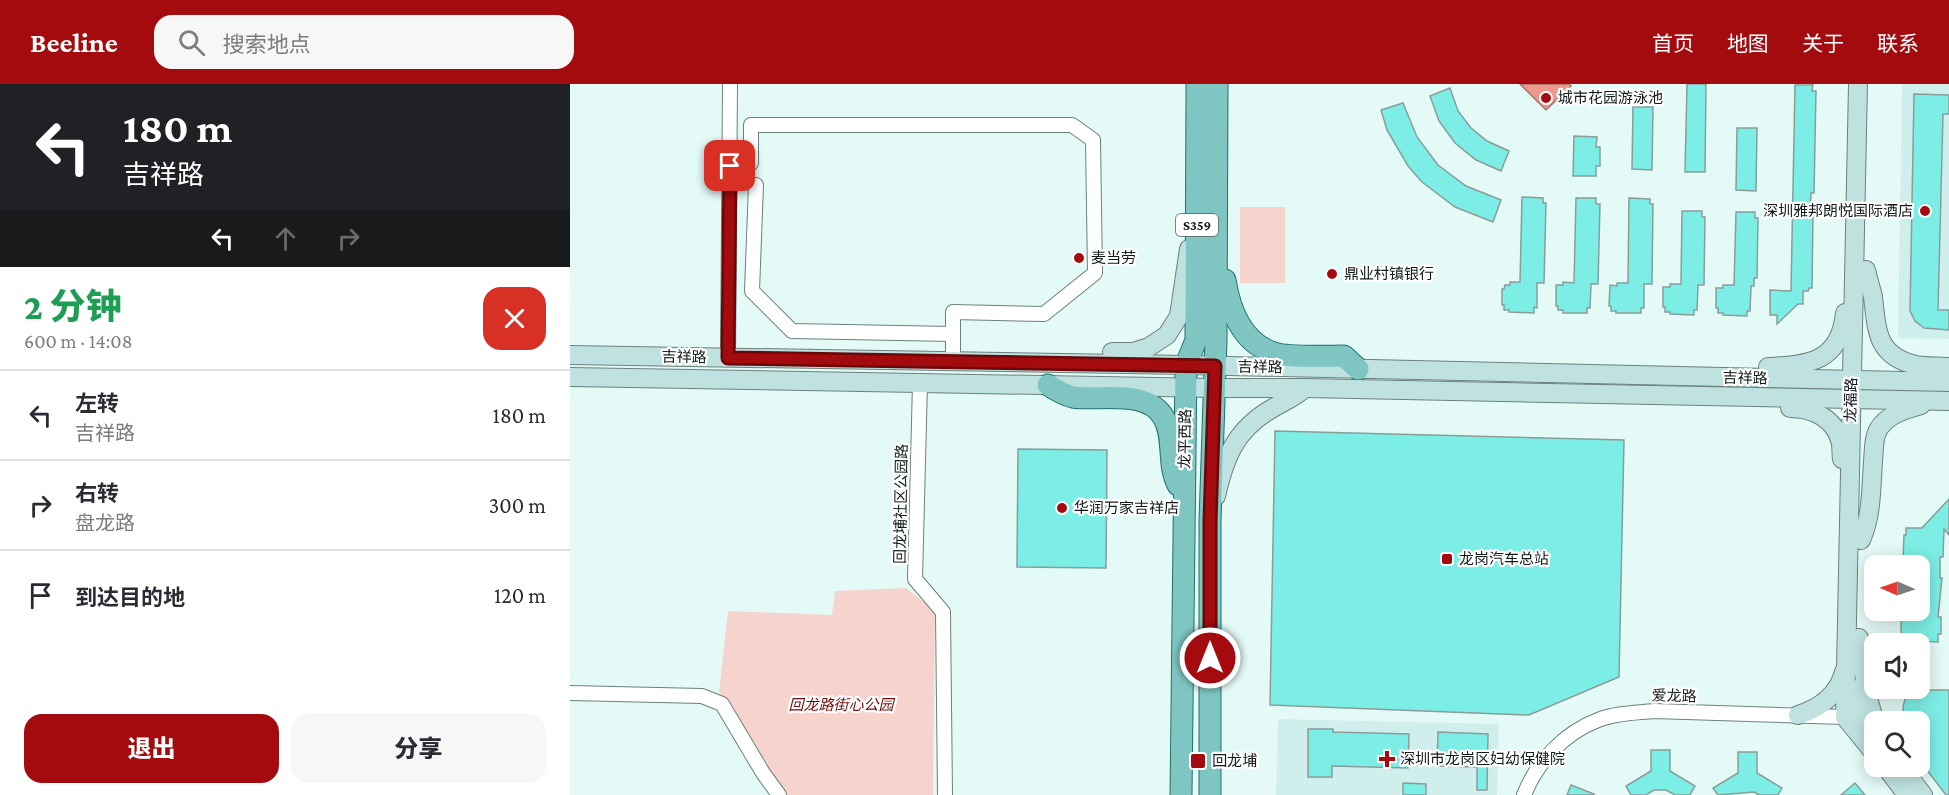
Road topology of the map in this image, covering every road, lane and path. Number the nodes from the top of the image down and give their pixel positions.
1 (730, 84) edge
2 (1197, 84) edge
3 (1217, 84) edge
4 (1858, 84) edge
5 (1870, 84) edge
6 (756, 184) dead end
7 (729, 187) junction
8 (1207, 226) junction
9 (1855, 232) junction
10 (1866, 270) junction
11 (953, 334) junction
12 (570, 341) edge
13 (579, 355) edge
14 (728, 358) junction
15 (953, 361) junction
16 (1048, 363) junction
17 (1186, 365) junction
18 (1215, 366) junction
19 (1949, 367) edge
20 (1358, 369) junction
21 (570, 377) edge
22 (1712, 377) junction
23 (1858, 380) junction
24 (1949, 382) edge
25 (920, 383) junction
26 (1048, 385) junction
27 (1186, 388) junction
28 (1215, 388) junction
29 (1305, 388) junction
30 (1710, 397) junction
31 (1857, 400) junction
32 (1946, 401) edge
33 (1850, 495) junction
34 (1185, 499) junction
35 (1210, 521) junction
36 (1861, 540) junction
37 (1859, 638) junction
38 (1846, 661) junction
39 (570, 693) edge
40 (1872, 711) edge
41 (1851, 714) junction
42 (1798, 716) junction
43 (1864, 725) edge
44 (1864, 736) edge
45 (1893, 777) edge
46 (1909, 777) edge
47 (779, 795) edge
48 (945, 795) edge
49 (1181, 795) edge
50 (1210, 795) edge
51 (1524, 795) edge
52 (1907, 795) edge
53 (1923, 795) edge

1 - 7 street
2 - 8 main road, 龙平西路 / S359
3 - 8 main road, 龙平西路 / S359
4 - 9 main road, 龙福路
5 - 10 main road, 龙福路
6 - 11 street
7 - 11 street
7 - 14 street
8 - 16 main road
8 - 17 main road, 龙平西路 / S359
8 - 18 main road, 龙平西路 / S359
8 - 20 main road
9 - 22 main road
9 - 23 main road, 龙福路
10 - 19 main road
10 - 23 main road, 龙福路
11 - 15 street
12 - 13 main road
13 - 14 main road, 吉祥路
14 - 15 main road, 吉祥路
15 - 16 main road, 吉祥路
16 - 17 main road, 吉祥路
17 - 18 main road, 吉祥路
17 - 27 main road, 龙平西路 / S359
18 - 20 main road, 吉祥路
18 - 28 main road, 龙平西路 / S359
20 - 22 main road, 吉祥路
21 - 25 main road, 吉祥路
22 - 23 main road, 吉祥路
23 - 24 main road, 吉祥路
23 - 31 main road, 龙福路
25 - 26 main road, 吉祥路
25 - 48 street, 回龙埔社区公园路
26 - 27 main road, 吉祥路
26 - 34 main road
27 - 28 main road, 吉祥路
27 - 34 main road, 龙平西路 / S359
28 - 29 main road, 吉祥路
28 - 35 main road, 龙平西路 / S359
29 - 30 main road, 吉祥路
29 - 35 main road
30 - 31 main road, 吉祥路
30 - 33 main road
31 - 32 main road, 吉祥路
31 - 33 main road, 龙福路
31 - 36 main road, 龙福路
32 - 36 main road
33 - 38 main road, 龙福路
34 - 49 main road, 龙平西路 / S359
35 - 50 main road, 龙平西路 / S359
36 - 37 main road, 龙福路
37 - 40 main road
37 - 41 main road, 龙福路
38 - 41 main road, 龙福路
38 - 42 main road
39 - 47 street
41 - 42 street, 爱龙路
41 - 43 main road
41 - 44 main road
42 - 51 street, 爱龙路
45 - 52 main road
46 - 53 main road

